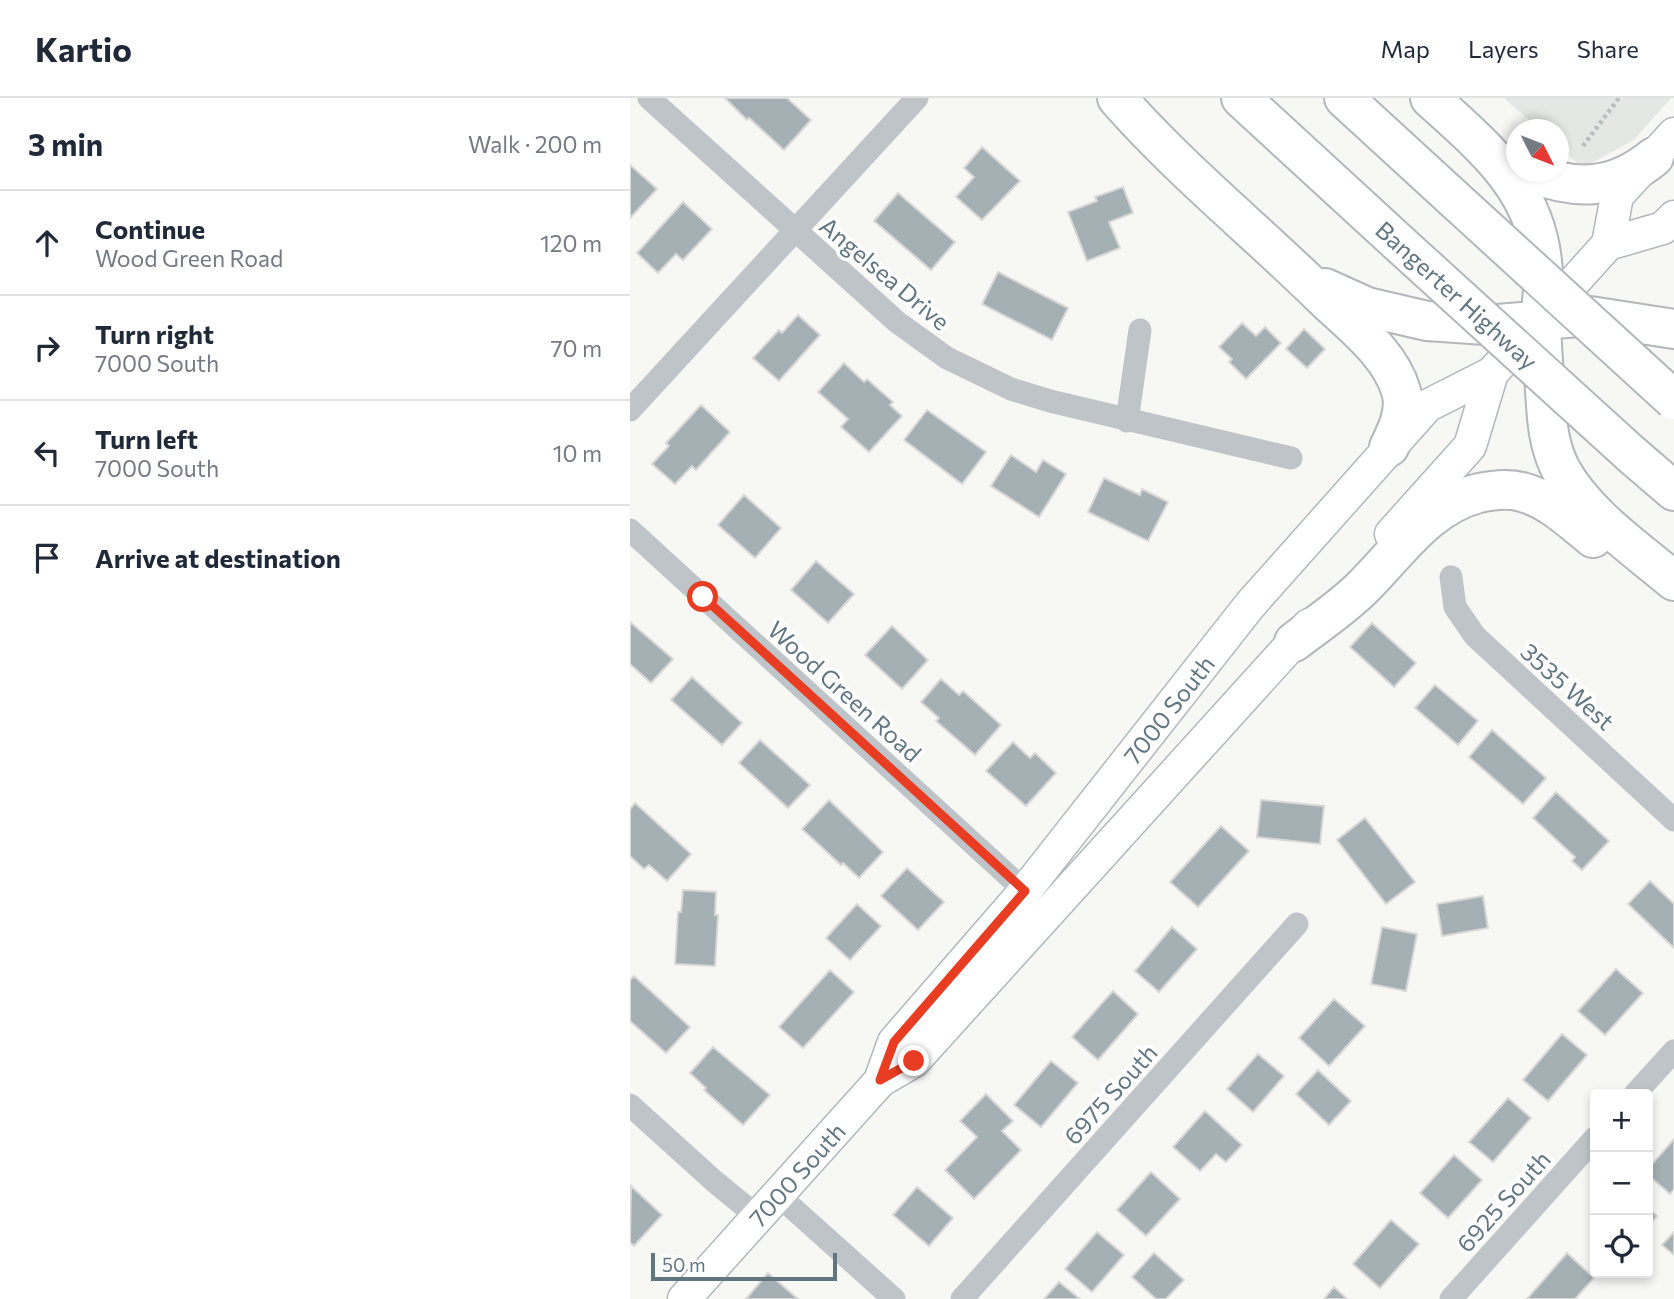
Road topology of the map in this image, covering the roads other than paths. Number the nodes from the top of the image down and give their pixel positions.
1 (649, 98) edge
2 (916, 98) edge
3 (1117, 98) edge
4 (1241, 98) edge
5 (1344, 98) edge
6 (1430, 98) edge
7 (1479, 143) junction
8 (1664, 145) edge
9 (1506, 159) edge
10 (1564, 182) edge
11 (1674, 216) edge
12 (795, 231) junction
13 (1608, 244) junction
14 (1291, 266) junction
15 (1541, 319) junction
16 (1674, 329) edge
17 (1140, 330) dead end
18 (1492, 373) junction
19 (1674, 400) edge
20 (630, 410) edge
21 (1127, 421) junction
22 (1389, 447) junction
23 (1291, 458) dead end
24 (1674, 491) edge
25 (630, 530) edge
26 (1451, 577) dead end
27 (1674, 582) edge
28 (1294, 642) junction
29 (1674, 820) edge
30 (1025, 891) junction
31 (1297, 924) dead end
32 (1674, 1051) edge
33 (880, 1080) junction
34 (1640, 1089) edge
35 (630, 1105) edge
36 (1590, 1144) edge
37 (768, 1206) junction
38 (684, 1299) edge
39 (894, 1299) edge
40 (962, 1299) edge
41 (1451, 1299) edge

1 - 12 street, Angelsea Drive
2 - 12 street
3 - 14 highway
4 - 24 highway, Bangerter Highway, bridge
5 - 19 highway, bridge
6 - 7 highway
7 - 9 highway
7 - 15 highway
8 - 10 highway
8 - 13 main road
11 - 13 main road
12 - 20 street
12 - 21 street, Angelsea Drive
13 - 15 main road, 7000 South
14 - 15 highway
14 - 22 highway
15 - 16 highway
15 - 18 main road, 7000 South
15 - 27 highway
17 - 21 street
18 - 22 main road, 7000 South
18 - 28 main road, 7000 South
21 - 23 street, Angelsea Drive
22 - 30 main road, 7000 South
25 - 30 street, Wood Green Road
26 - 29 street, 3535 West
27 - 28 highway
28 - 33 main road, 7000 South
30 - 33 main road, 7000 South
31 - 40 street, 6975 South
32 - 34 street
33 - 37 main road, 7000 South
35 - 37 street
36 - 41 street, 6925 South
37 - 38 main road, 7000 South
37 - 39 street

